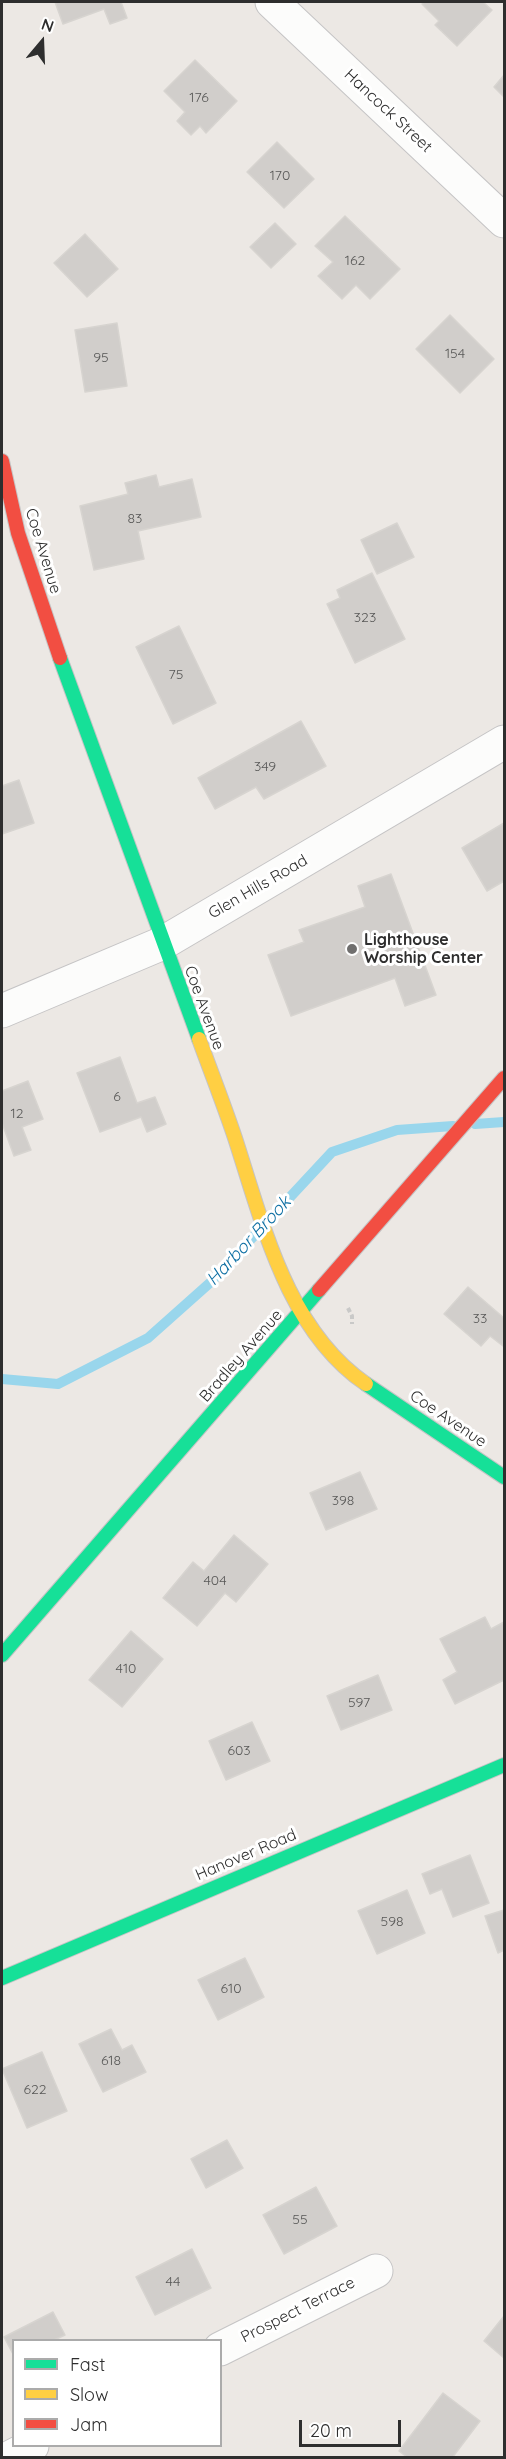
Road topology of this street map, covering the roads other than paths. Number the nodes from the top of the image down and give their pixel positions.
1 (272, 2) edge
2 (504, 221) edge
3 (2, 461) edge
4 (504, 742) edge
5 (163, 943) junction
6 (2, 1011) edge
7 (504, 1078) edge
8 (302, 1312) junction
9 (504, 1477) edge
10 (2, 1655) edge
11 (504, 1765) edge
12 (2, 1978) edge
13 (376, 2271) dead end
14 (222, 2348) edge
15 (28, 2447) edge
16 (9, 2457) edge

1 - 2 street, Hancock Street
3 - 5 street, Coe Avenue
4 - 5 street, Glen Hills Road
5 - 6 street, Glen Hills Road
5 - 8 street, Coe Avenue
7 - 8 street, Bradley Avenue
8 - 9 street, Coe Avenue
8 - 10 street, Bradley Avenue
11 - 12 street, Hanover Road
13 - 14 street, Prospect Terrace
15 - 16 street

